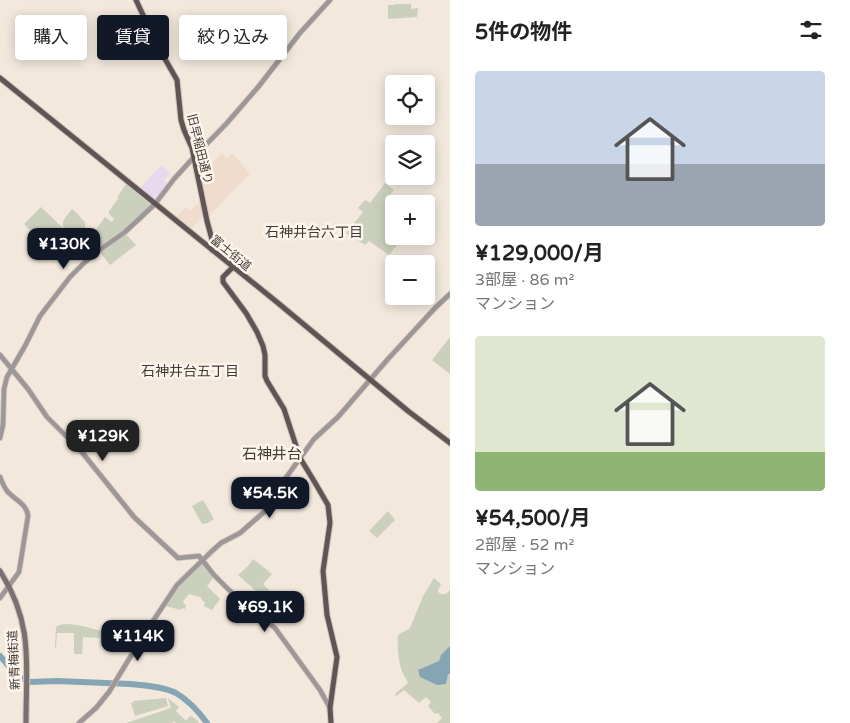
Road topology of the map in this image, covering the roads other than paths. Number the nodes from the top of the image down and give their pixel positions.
1 (136, 0) edge
2 (330, 0) edge
3 (0, 78) edge
4 (194, 156) junction
5 (155, 204) junction
6 (212, 250) junction
7 (233, 267) junction
8 (450, 294) edge
9 (0, 355) edge
10 (12, 368) junction
11 (370, 379) junction
12 (0, 438) edge
13 (450, 443) edge
14 (300, 458) junction
15 (0, 476) edge
16 (203, 559) junction
17 (0, 572) edge
18 (9, 586) junction
19 (0, 598) edge
20 (330, 708) junction
21 (26, 723) edge
22 (79, 723) edge
23 (330, 723) edge

1 - 4 main road, 旧早稲田通り
2 - 4 street
3 - 5 main road, 富士街道
4 - 5 street
4 - 6 main road, 旧早稲田通り
5 - 6 main road, 富士街道
5 - 10 street
6 - 7 main road, 富士街道
7 - 11 main road, 富士街道
7 - 14 main road
8 - 11 street
9 - 10 street
10 - 12 street
10 - 16 street
11 - 13 main road, 富士街道
11 - 14 street
14 - 16 street
14 - 20 main road
15 - 18 street
16 - 20 street
16 - 22 street
17 - 18 main road, 新青梅街道
18 - 19 street
18 - 21 main road, 新青梅街道
20 - 23 main road

